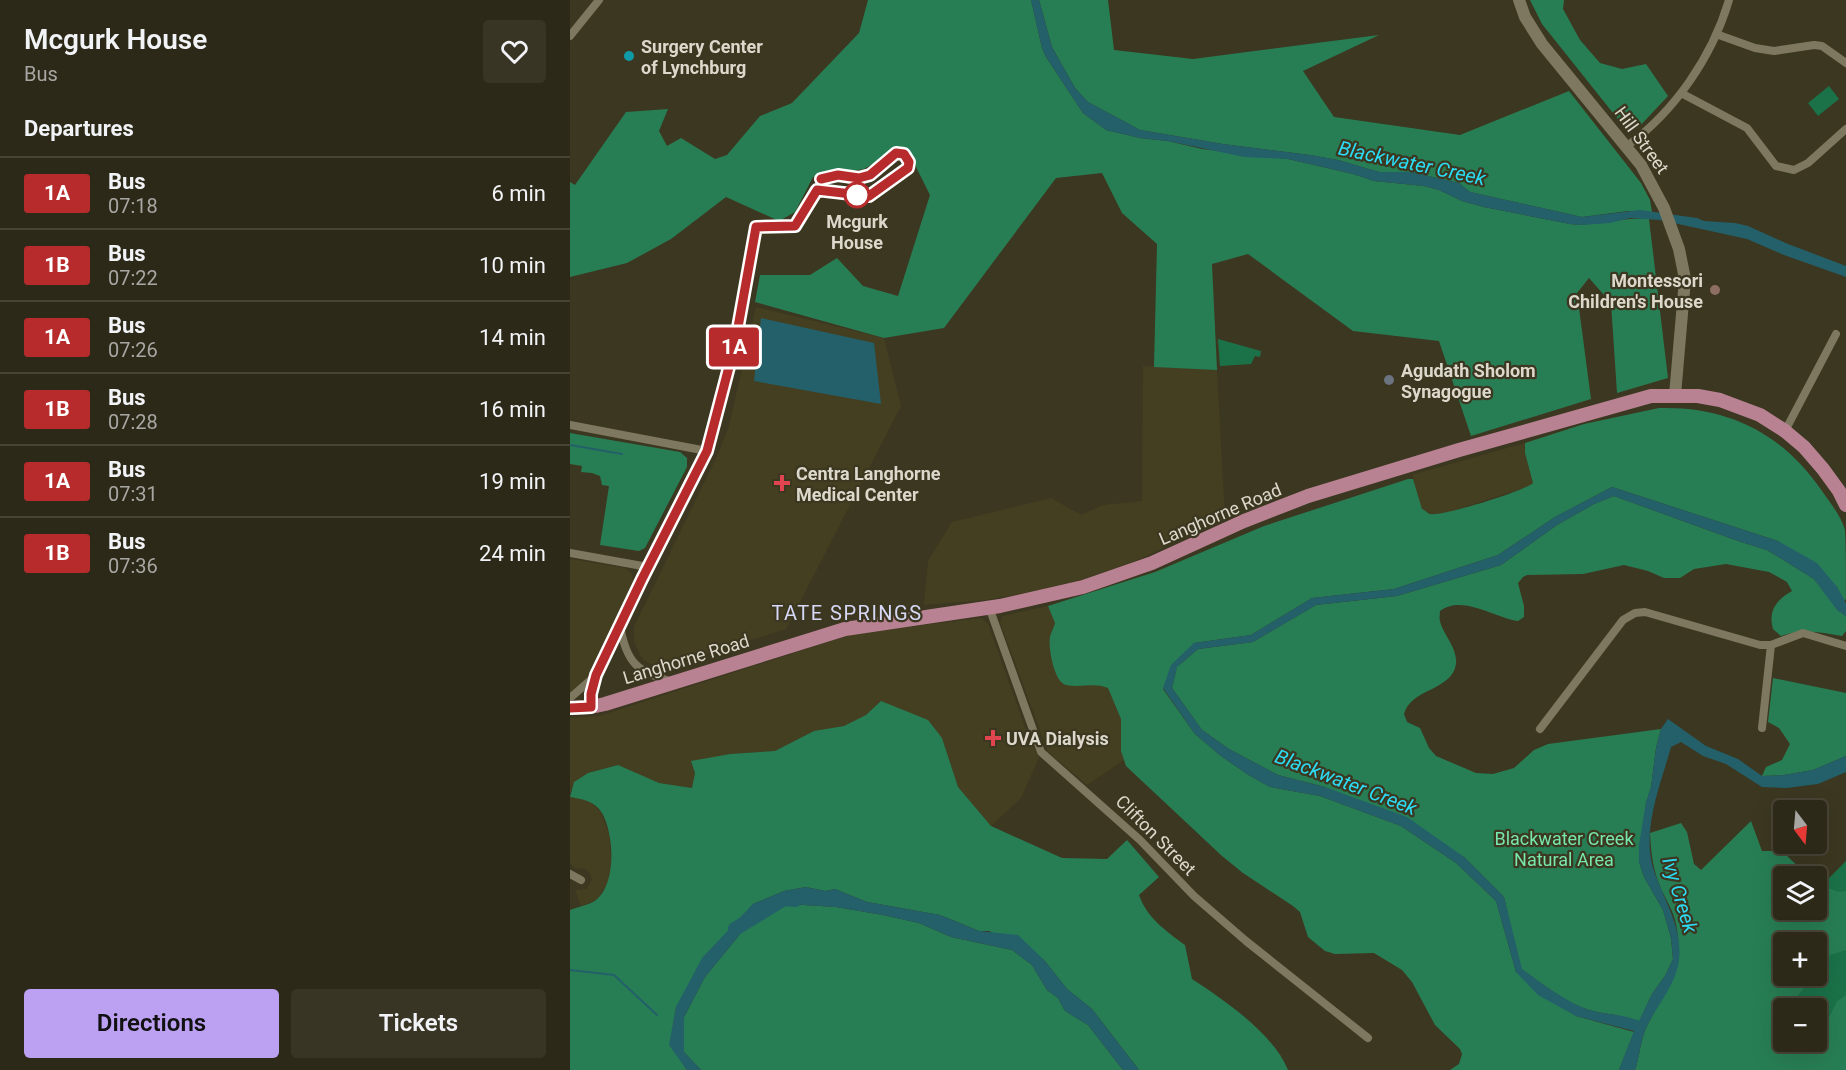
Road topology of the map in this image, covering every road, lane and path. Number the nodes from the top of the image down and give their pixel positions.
1 (599, 0) edge
2 (1519, 0) edge
3 (1729, 0) edge
4 (1716, 34) junction
5 (570, 36) edge
6 (1846, 63) edge
7 (1681, 93) junction
8 (1846, 129) edge
9 (1627, 146) junction
10 (756, 227) dead end
11 (1836, 334) dead end
12 (1675, 395) junction
13 (570, 425) edge
14 (1785, 431) junction
15 (707, 451) junction
16 (1846, 505) edge
17 (570, 553) edge
18 (648, 567) junction
19 (989, 607) junction
20 (620, 624) junction
21 (1771, 645) junction
22 (1846, 646) edge
23 (596, 675) junction
24 (674, 682) junction
25 (570, 698) edge
26 (591, 707) junction
27 (570, 708) edge
28 (1762, 728) dead end
29 (1540, 729) dead end
30 (570, 874) edge
31 (581, 880) dead end
32 (1368, 1038) dead end

1 - 5 street
2 - 9 street, Hill Street
3 - 4 street
4 - 6 street
4 - 7 street
7 - 8 street
7 - 9 street
9 - 12 street, Hill Street
10 - 15 street
11 - 14 street
12 - 14 main road, Langhorne Road
12 - 19 main road, Langhorne Road
13 - 15 street
14 - 16 main road, Langhorne Road
15 - 18 street
17 - 18 street
18 - 20 street
19 - 24 main road, Langhorne Road
19 - 32 street, Clifton Street
20 - 23 street
20 - 24 street
21 - 22 street
21 - 28 street
21 - 29 street
23 - 25 street
23 - 26 street
24 - 26 main road, Langhorne Road
26 - 27 main road, Langhorne Road
30 - 31 street

